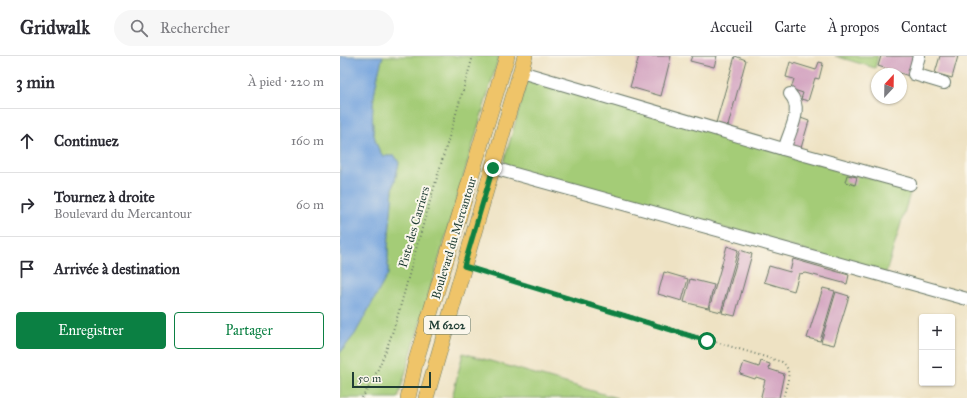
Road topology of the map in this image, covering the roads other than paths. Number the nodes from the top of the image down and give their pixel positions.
1 (507, 56) edge
2 (526, 56) edge
3 (919, 56) edge
4 (521, 72) junction
5 (944, 83) dead end
6 (790, 94) dead end
7 (783, 149) junction
8 (493, 168) junction
9 (910, 184) dead end
10 (967, 299) edge
11 (416, 364) junction
12 (404, 398) edge
13 (408, 398) edge
14 (426, 398) edge

1 - 11 main road, Boulevard du Mercantour / M 6202
2 - 4 main road, Boulevard du Mercantour / M 6202
3 - 5 lane
4 - 7 lane
4 - 8 main road, Boulevard du Mercantour / M 6202
6 - 7 lane
7 - 9 lane
8 - 10 lane
8 - 14 main road, Boulevard du Mercantour / M 6202
11 - 12 main road
11 - 13 main road, Boulevard du Mercantour / M 6202

